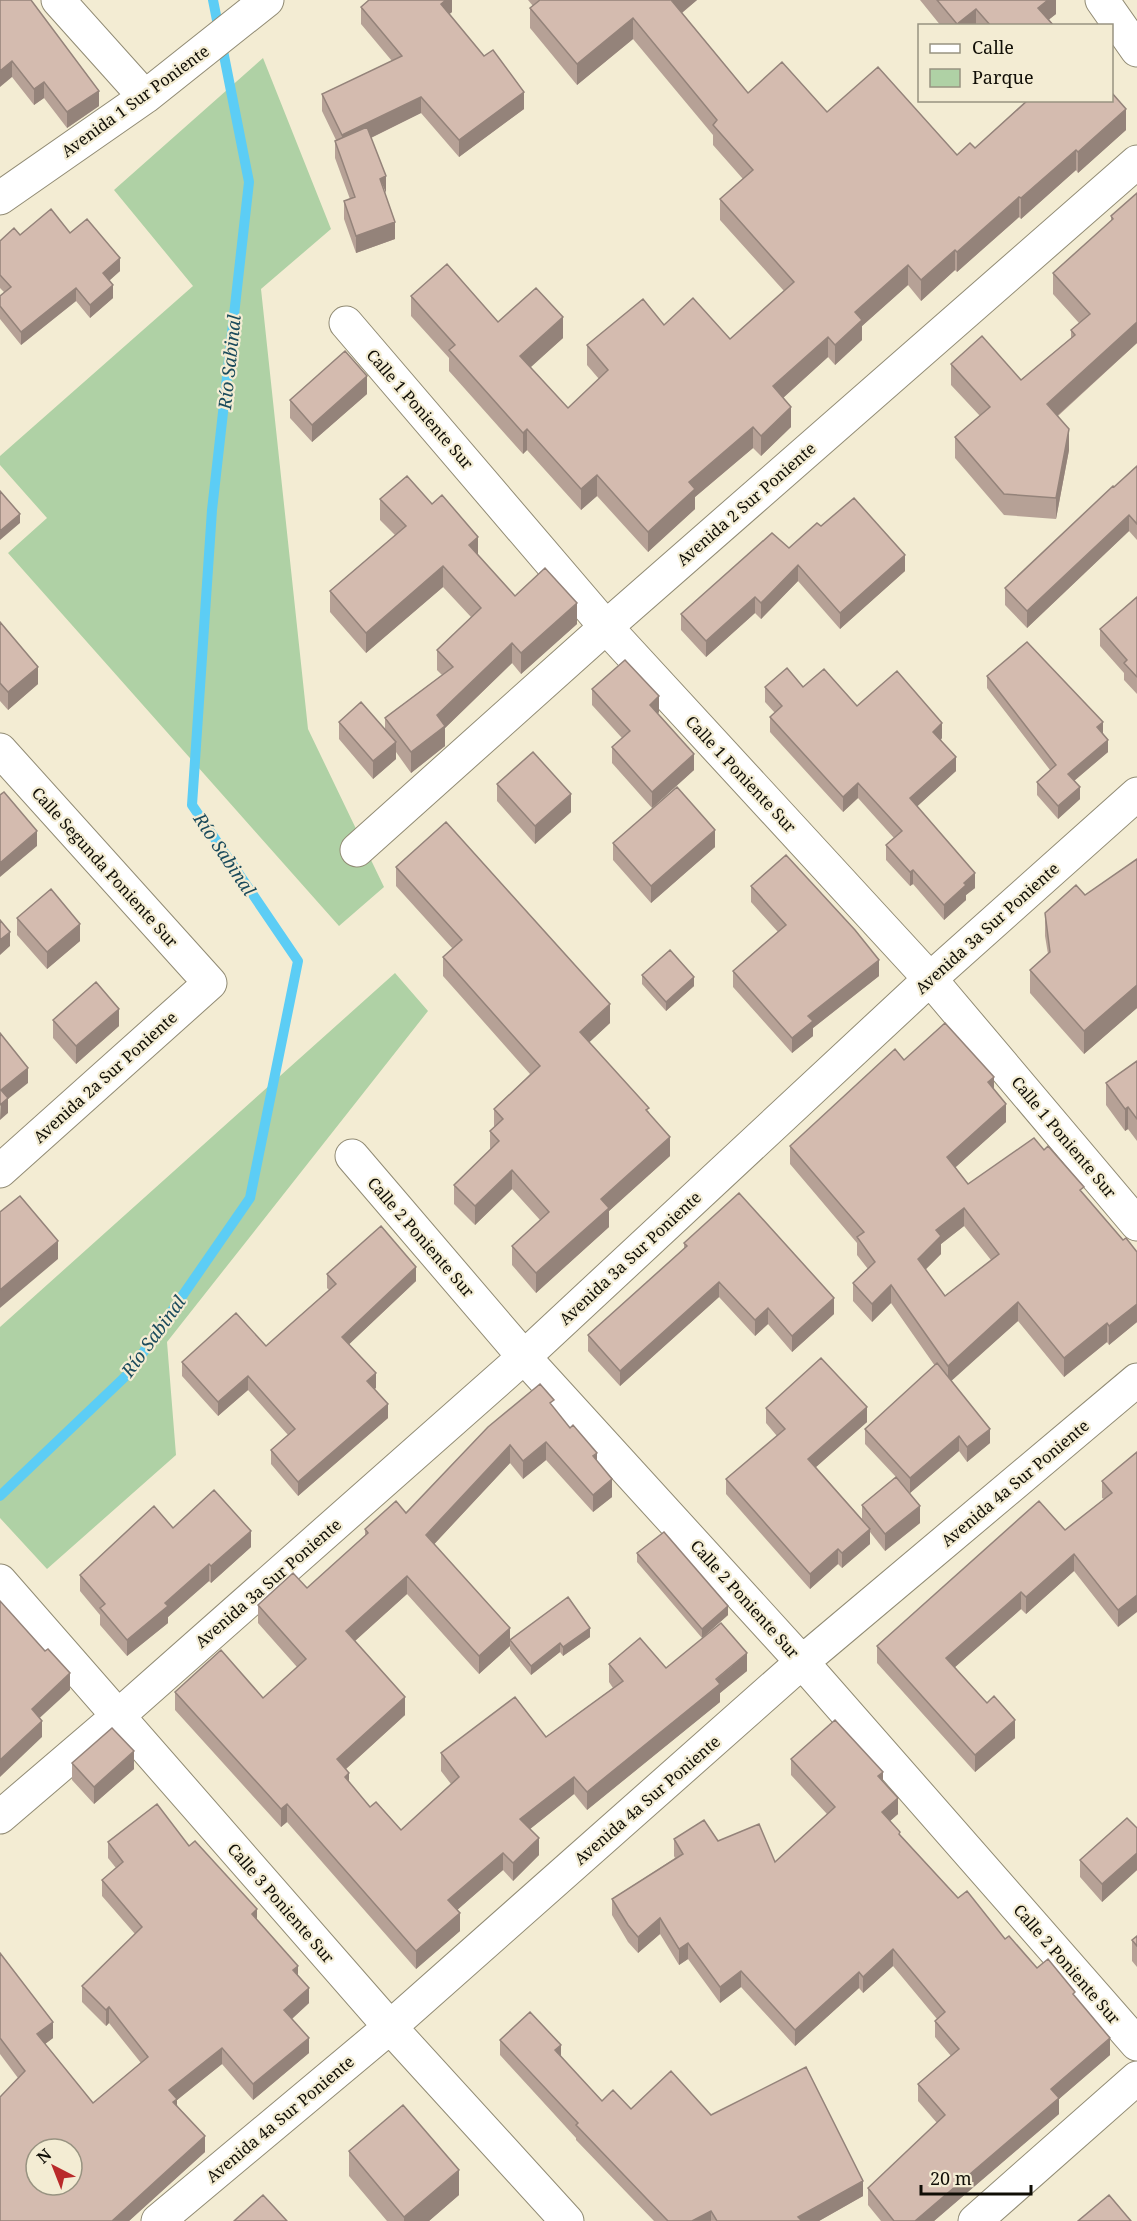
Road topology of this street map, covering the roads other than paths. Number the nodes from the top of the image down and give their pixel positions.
1 (58, 0) edge
2 (267, 0) edge
3 (1102, 0) edge
4 (1137, 50) edge
5 (145, 97) junction
6 (1137, 162) edge
7 (0, 198) edge
8 (346, 323) dead end
9 (606, 627) junction
10 (0, 750) edge
11 (1137, 794) edge
12 (357, 850) dead end
13 (930, 979) junction
14 (210, 983) joint
15 (352, 1156) dead end
16 (0, 1171) edge
17 (1137, 1224) edge
18 (524, 1357) junction
19 (1137, 1380) edge
20 (1, 1582) edge
21 (802, 1662) junction
22 (118, 1716) junction
23 (0, 1817) edge
24 (390, 2027) junction
25 (1137, 2044) edge
26 (1137, 2078) edge
27 (158, 2221) edge
28 (567, 2221) edge
29 (975, 2221) edge

1 - 5 street
2 - 5 street, Avenida 1 Sur Poniente
3 - 4 street
5 - 7 street, Avenida 1 Sur Poniente
6 - 9 street, Avenida 2 Sur Poniente
8 - 9 street, Calle 1 Poniente Sur
9 - 12 street, Avenida 2 Sur Poniente
9 - 13 street, Calle 1 Poniente Sur
10 - 14 street, Calle Segunda Poniente Sur
11 - 13 street, Avenida 3a Sur Poniente
13 - 17 street, Calle 1 Poniente Sur
13 - 18 street, Avenida 3a Sur Poniente
14 - 16 street, Avenida 2a Sur Poniente
15 - 18 street, Calle 2 Poniente Sur
18 - 21 street, Calle 2 Poniente Sur
18 - 22 street, Avenida 3a Sur Poniente
19 - 21 street, Avenida 4a Sur Poniente
20 - 22 street, Calle 3 Poniente Sur
21 - 24 street, Avenida 4a Sur Poniente
21 - 25 street, Calle 2 Poniente Sur
22 - 23 street, Avenida 3a Sur Poniente
22 - 24 street, Calle 3 Poniente Sur
24 - 27 street, Avenida 4a Sur Poniente
24 - 28 street, Calle 3 Poniente Sur
26 - 29 street

